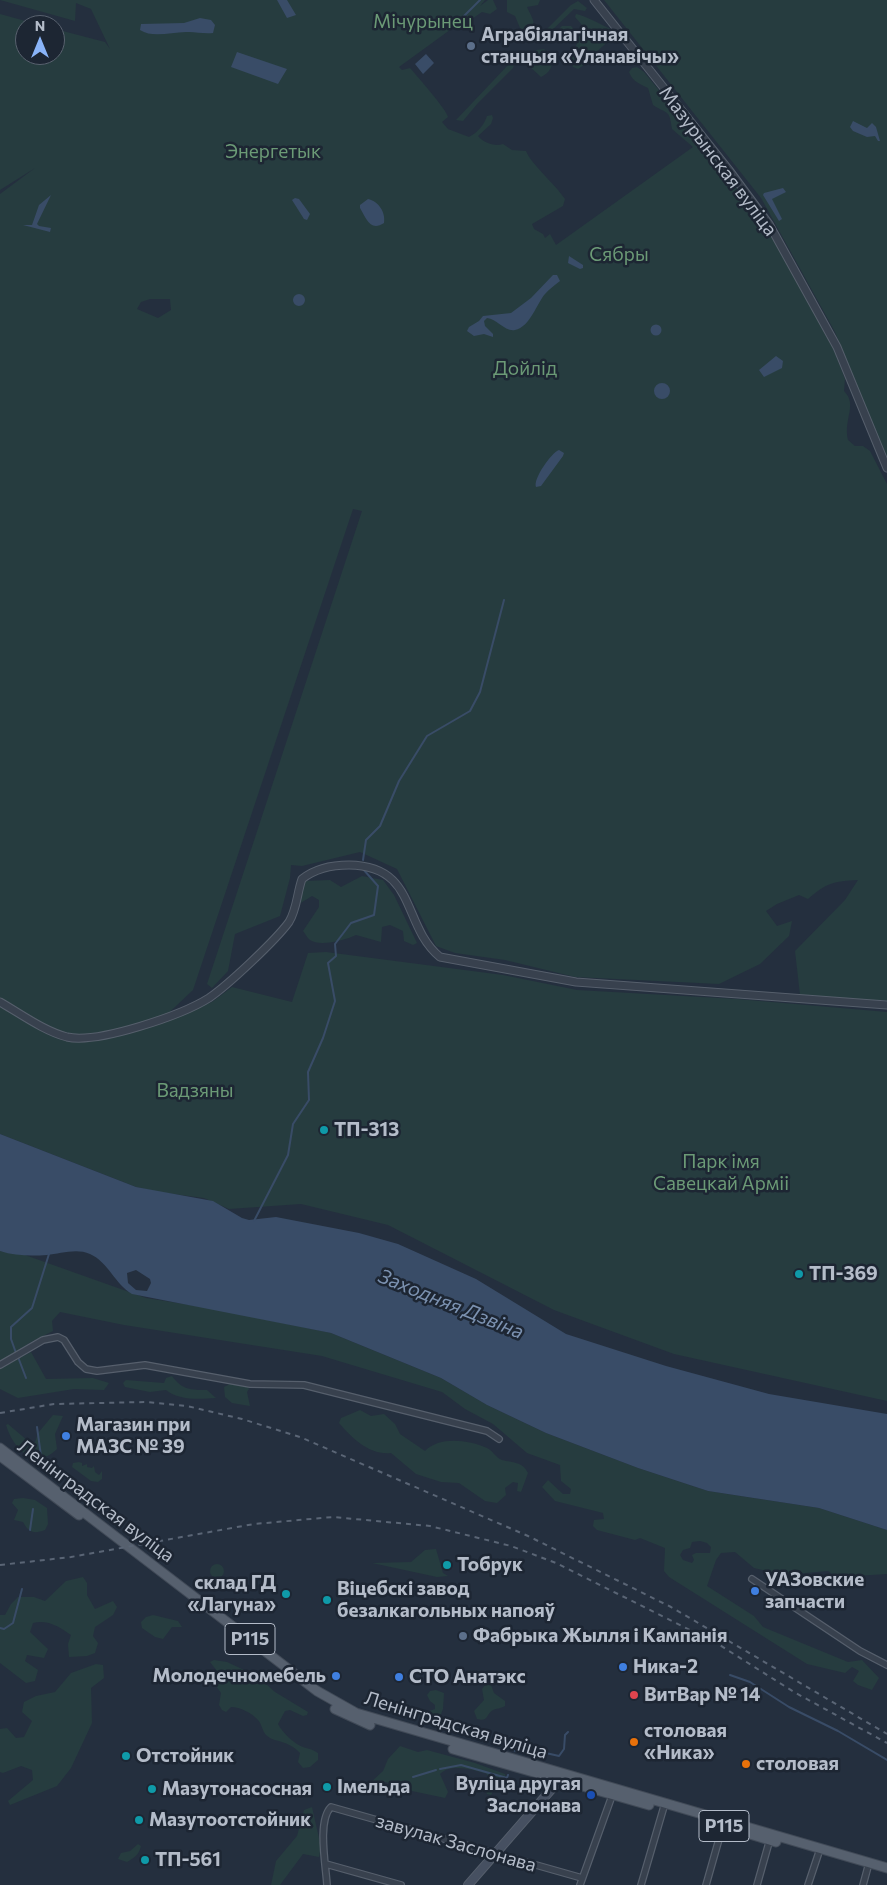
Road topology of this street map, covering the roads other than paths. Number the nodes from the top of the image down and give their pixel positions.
1 (593, 1) edge
2 (887, 468) edge
3 (0, 1002) edge
4 (887, 1005) edge
5 (0, 1365) edge
6 (499, 1439) dead end
7 (0, 1448) edge
8 (0, 1456) edge
9 (19, 1467) junction
10 (752, 1579) dead end
11 (887, 1665) edge
12 (562, 1777) junction
13 (614, 1792) junction
14 (664, 1806) junction
15 (723, 1823) junction
16 (770, 1837) junction
17 (819, 1851) junction
18 (494, 1855) junction
19 (326, 1864) junction
20 (868, 1866) junction
21 (887, 1868) edge
22 (887, 1874) edge
23 (582, 1878) junction
24 (327, 1885) edge
25 (401, 1885) edge
26 (468, 1885) edge
27 (580, 1885) edge
28 (641, 1885) edge
29 (706, 1885) edge
30 (757, 1885) edge
31 (808, 1885) edge
32 (863, 1885) edge

1 - 2 street, Мазурынская вуліца
3 - 4 street
5 - 6 street
7 - 9 main road, Ленінградская вуліца / Р115
8 - 9 main road, Ленінградская вуліца / Р115
9 - 12 main road, Ленінградская вуліца / Р115
10 - 11 street
12 - 13 main road, Ленінградская вуліца / Р115
12 - 18 main road
13 - 14 main road, Ленінградская вуліца / Р115
13 - 23 street
14 - 15 main road, Ленінградская вуліца / Р115
14 - 28 street
15 - 16 main road, Ленінградская вуліца / Р115
15 - 29 street
16 - 17 main road, Ленінградская вуліца / Р115
16 - 30 street
17 - 20 main road, Ленінградская вуліца / Р115
17 - 31 street
18 - 19 street, завулак Заслонава
18 - 23 street, завулак Заслонава
18 - 26 main road
19 - 24 street
19 - 25 street
20 - 21 main road, Ленінградская вуліца / Р115
20 - 22 main road, Ленінградская вуліца / Р115
20 - 32 street
23 - 27 street

